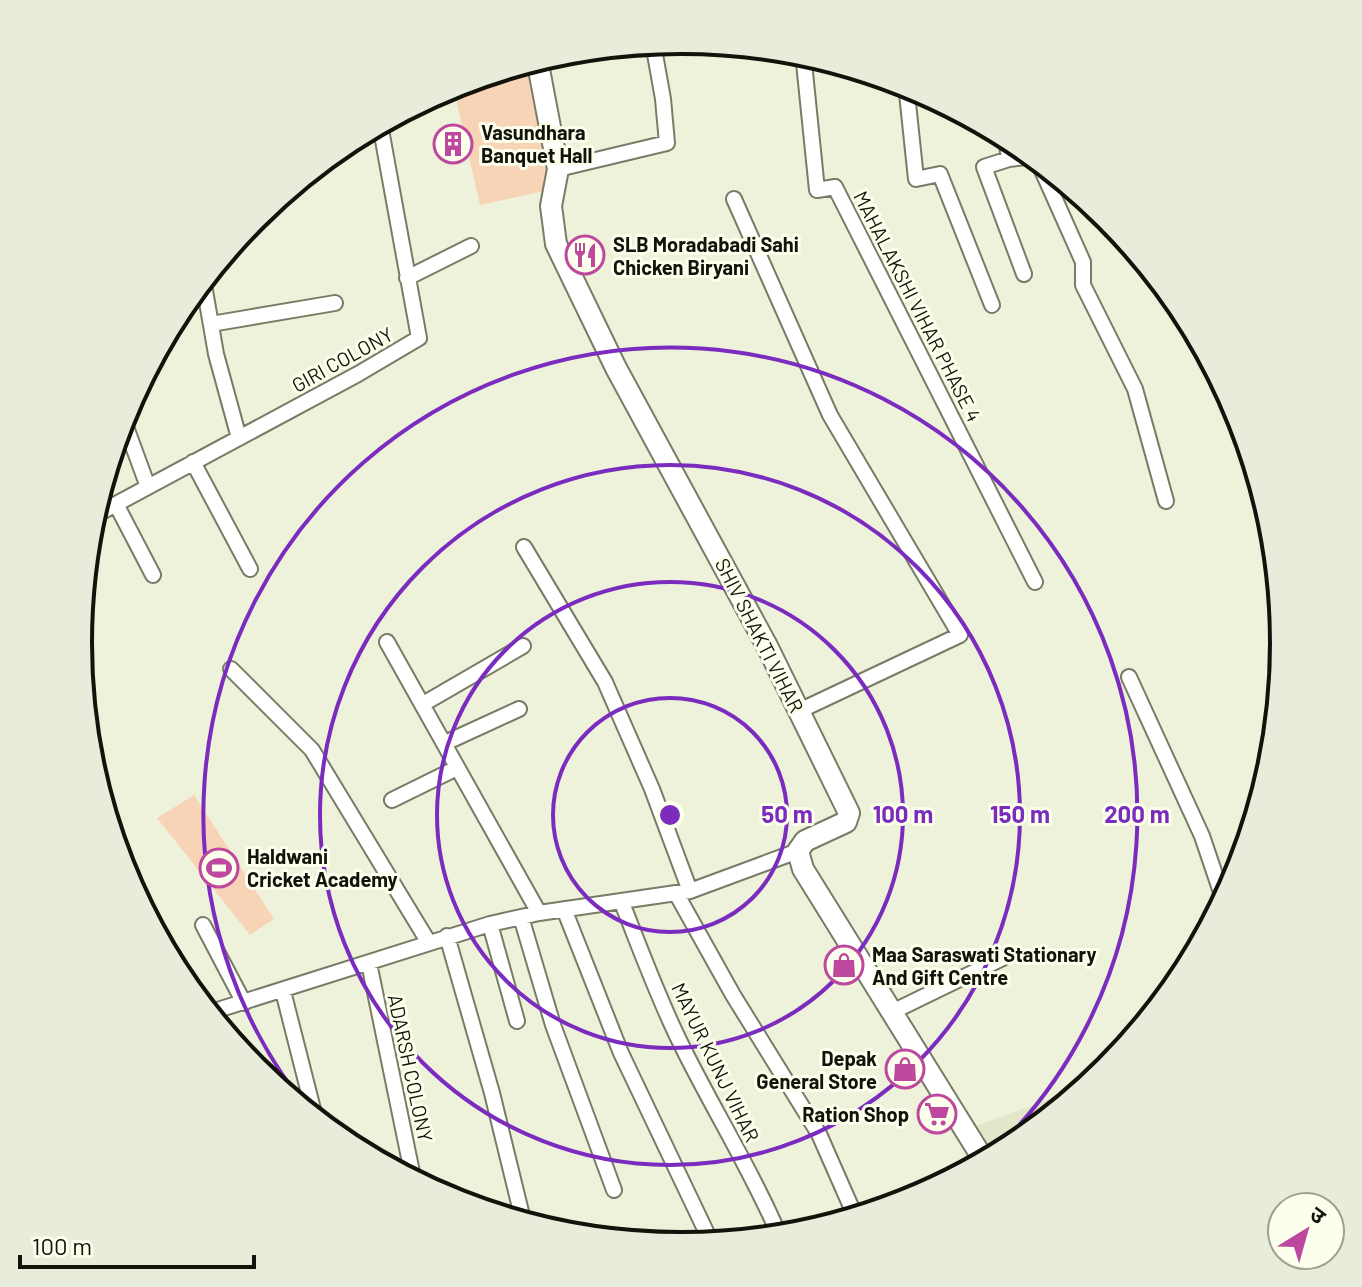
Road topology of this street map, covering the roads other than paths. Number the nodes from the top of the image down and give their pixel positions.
1 (655, 55) edge
2 (804, 67) edge
3 (539, 71) edge
4 (908, 99) edge
5 (382, 135) edge
6 (1008, 152) edge
7 (1016, 158) edge
8 (1009, 159) junction
9 (558, 169) junction
10 (1046, 181) edge
11 (734, 199) dead end
12 (471, 246) dead end
13 (1024, 274) dead end
14 (407, 278) junction
15 (206, 295) edge
16 (335, 303) dead end
17 (992, 305) dead end
18 (211, 324) junction
19 (129, 436) edge
20 (239, 438) junction
21 (193, 462) junction
22 (148, 487) junction
23 (1166, 501) dead end
24 (116, 504) junction
25 (108, 508) edge
26 (524, 547) dead end
27 (250, 569) dead end
28 (153, 575) dead end
29 (1035, 582) dead end
30 (387, 642) dead end
31 (523, 646) dead end
32 (231, 669) dead end
33 (1129, 677) dead end
34 (423, 704) junction
35 (519, 709) dead end
36 (799, 711) junction
37 (445, 743) junction
38 (457, 768) junction
39 (392, 800) dead end
40 (798, 851) junction
41 (1219, 885) edge
42 (683, 892) junction
43 (622, 903) junction
44 (564, 909) junction
45 (539, 913) junction
46 (521, 917) junction
47 (490, 924) junction
48 (203, 925) dead end
49 (447, 936) junction
50 (429, 943) junction
51 (1009, 955) dead end
52 (369, 963) junction
53 (283, 991) junction
54 (244, 1003) junction
55 (220, 1010) edge
56 (892, 1012) junction
57 (517, 1021) dead end
58 (311, 1102) edge
59 (979, 1152) edge
60 (411, 1167) edge
61 (614, 1190) dead end
62 (851, 1208) edge
63 (521, 1211) edge
64 (775, 1225) edge
65 (706, 1232) edge

1 - 9 street
2 - 29 street, MAHALAKSHI VIHAR PHASE 4
3 - 9 street, SHIV SHAKTI VIHAR
4 - 17 street
5 - 14 street, GIRI COLONY
6 - 8 street
7 - 8 street
8 - 13 street
9 - 36 street, SHIV SHAKTI VIHAR
10 - 23 street
11 - 36 street
12 - 14 street
14 - 20 street, GIRI COLONY
15 - 18 street
16 - 18 street
18 - 20 street
19 - 22 street
20 - 21 street, GIRI COLONY
21 - 22 street, GIRI COLONY
21 - 27 street
22 - 24 street, GIRI COLONY
24 - 25 street, GIRI COLONY
24 - 28 street
26 - 42 street
30 - 34 street
31 - 34 street
32 - 50 street
33 - 41 street
34 - 37 street
35 - 37 street
36 - 40 street, SHIV SHAKTI VIHAR
37 - 38 street
38 - 39 street
38 - 45 street
40 - 42 street
40 - 56 street
42 - 43 street
42 - 62 street
43 - 44 street
43 - 64 street, MAYUR KUNJ VIHAR
44 - 45 street
44 - 65 street
45 - 46 street
46 - 47 street
46 - 61 street
47 - 49 street
47 - 57 street
48 - 54 street
49 - 50 street
49 - 63 street
50 - 52 street
51 - 56 street
52 - 53 street
52 - 60 street, ADARSH COLONY
53 - 54 street
53 - 58 street
54 - 55 street
56 - 59 street

